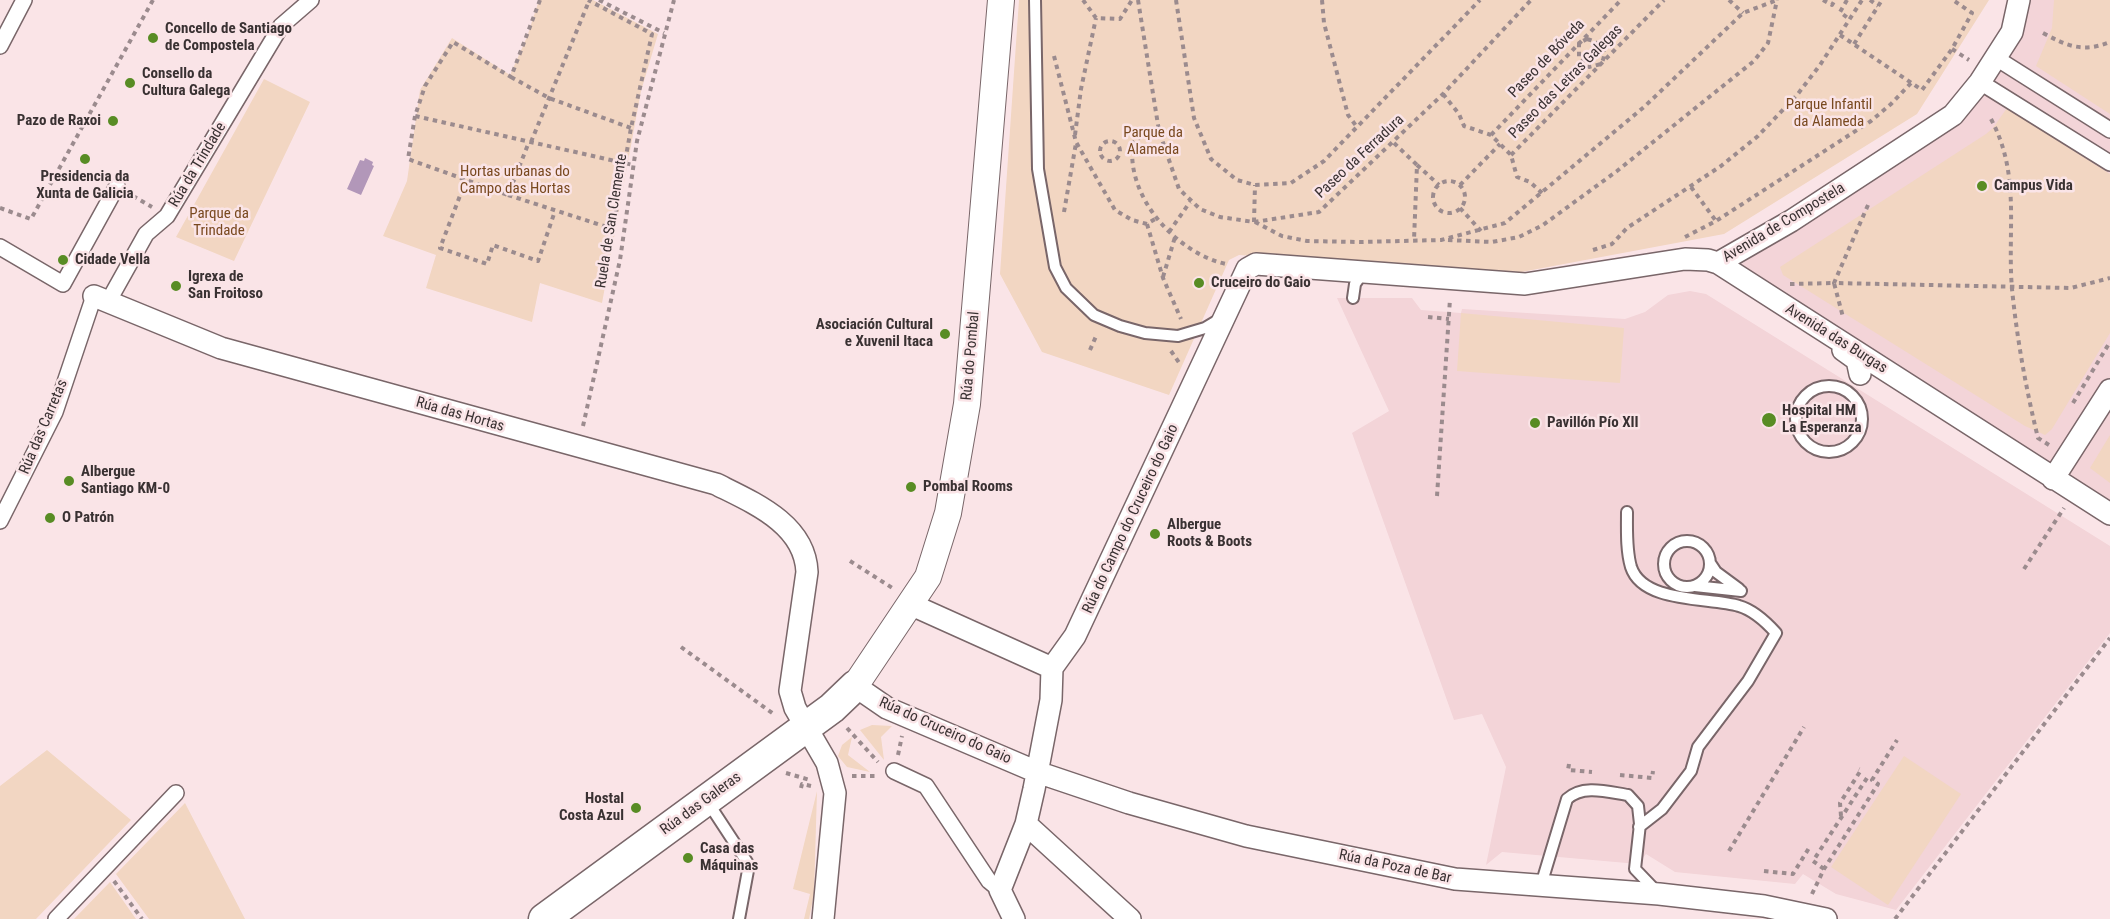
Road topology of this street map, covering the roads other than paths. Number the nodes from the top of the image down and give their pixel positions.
1 (24, 0) edge
2 (311, 0) edge
3 (1001, 0) edge
4 (1035, 0) edge
5 (2019, 0) edge
6 (0, 46) edge
7 (1988, 70) junction
8 (2110, 129) edge
9 (2110, 163) edge
10 (117, 186) road end
11 (0, 248) edge
12 (1718, 263) junction
13 (1247, 269) joint
14 (1362, 274) junction
15 (1353, 298) dead end
16 (101, 299) junction
17 (1228, 314) junction
18 (1860, 376) junction
19 (2110, 390) edge
20 (2053, 479) junction
21 (1627, 512) dead end
22 (2110, 514) edge
23 (0, 521) edge
24 (1710, 562) junction
25 (1695, 586) junction
26 (907, 599) junction
27 (1052, 668) junction
28 (855, 686) junction
29 (793, 718) junction
30 (888, 772) road end
31 (1037, 772) junction
32 (176, 793) dead end
33 (706, 801) junction
34 (1026, 824) junction
35 (1639, 827) junction
36 (1541, 885) junction
37 (1000, 890) junction
38 (1659, 894) junction
39 (56, 919) edge
40 (544, 919) edge
41 (739, 919) edge
42 (823, 919) edge
43 (1014, 919) edge
44 (1130, 919) edge
45 (1826, 919) edge

1 - 6 street
2 - 16 street, Rúa da Trindade
3 - 26 street, Rúa do Pombal
4 - 17 lane
5 - 7 street, Avenida de Compostela
7 - 8 street
7 - 9 street
7 - 12 street, Avenida de Compostela
10 - 11 street
12 - 14 street, Avenida de Compostela
12 - 18 street, Avenida das Burgas
13 - 14 street, Avenida de Compostela
13 - 17 street, Rúa do Campo do Cruceiro do Gaio
14 - 15 lane
16 - 23 street, Rúa das Carretas
16 - 29 street, Rúa das Hortas
17 - 27 street, Rúa do Campo do Cruceiro do Gaio
18 - 18 lane
18 - 20 street, Avenida das Burgas
19 - 20 street
20 - 22 street, Avenida das Burgas
21 - 35 lane
24 - 25 lane
24 - 25 lane
24 - 25 lane
26 - 27 street
26 - 28 street, Rúa do Pombal
27 - 31 street
28 - 29 main road, Rúa das Galeras
28 - 31 street, Rúa do Cruceiro do Gaio
29 - 33 main road, Rúa das Galeras
29 - 42 street
30 - 37 street
31 - 34 street
31 - 36 street, Rúa da Poza de Bar
32 - 39 street
33 - 40 main road, Rúa das Galeras
33 - 41 lane
34 - 37 street
34 - 44 street
35 - 36 lane
35 - 38 lane
36 - 38 street, Rúa da Poza de Bar
37 - 43 street
38 - 45 street, Rúa da Poza de Bar

